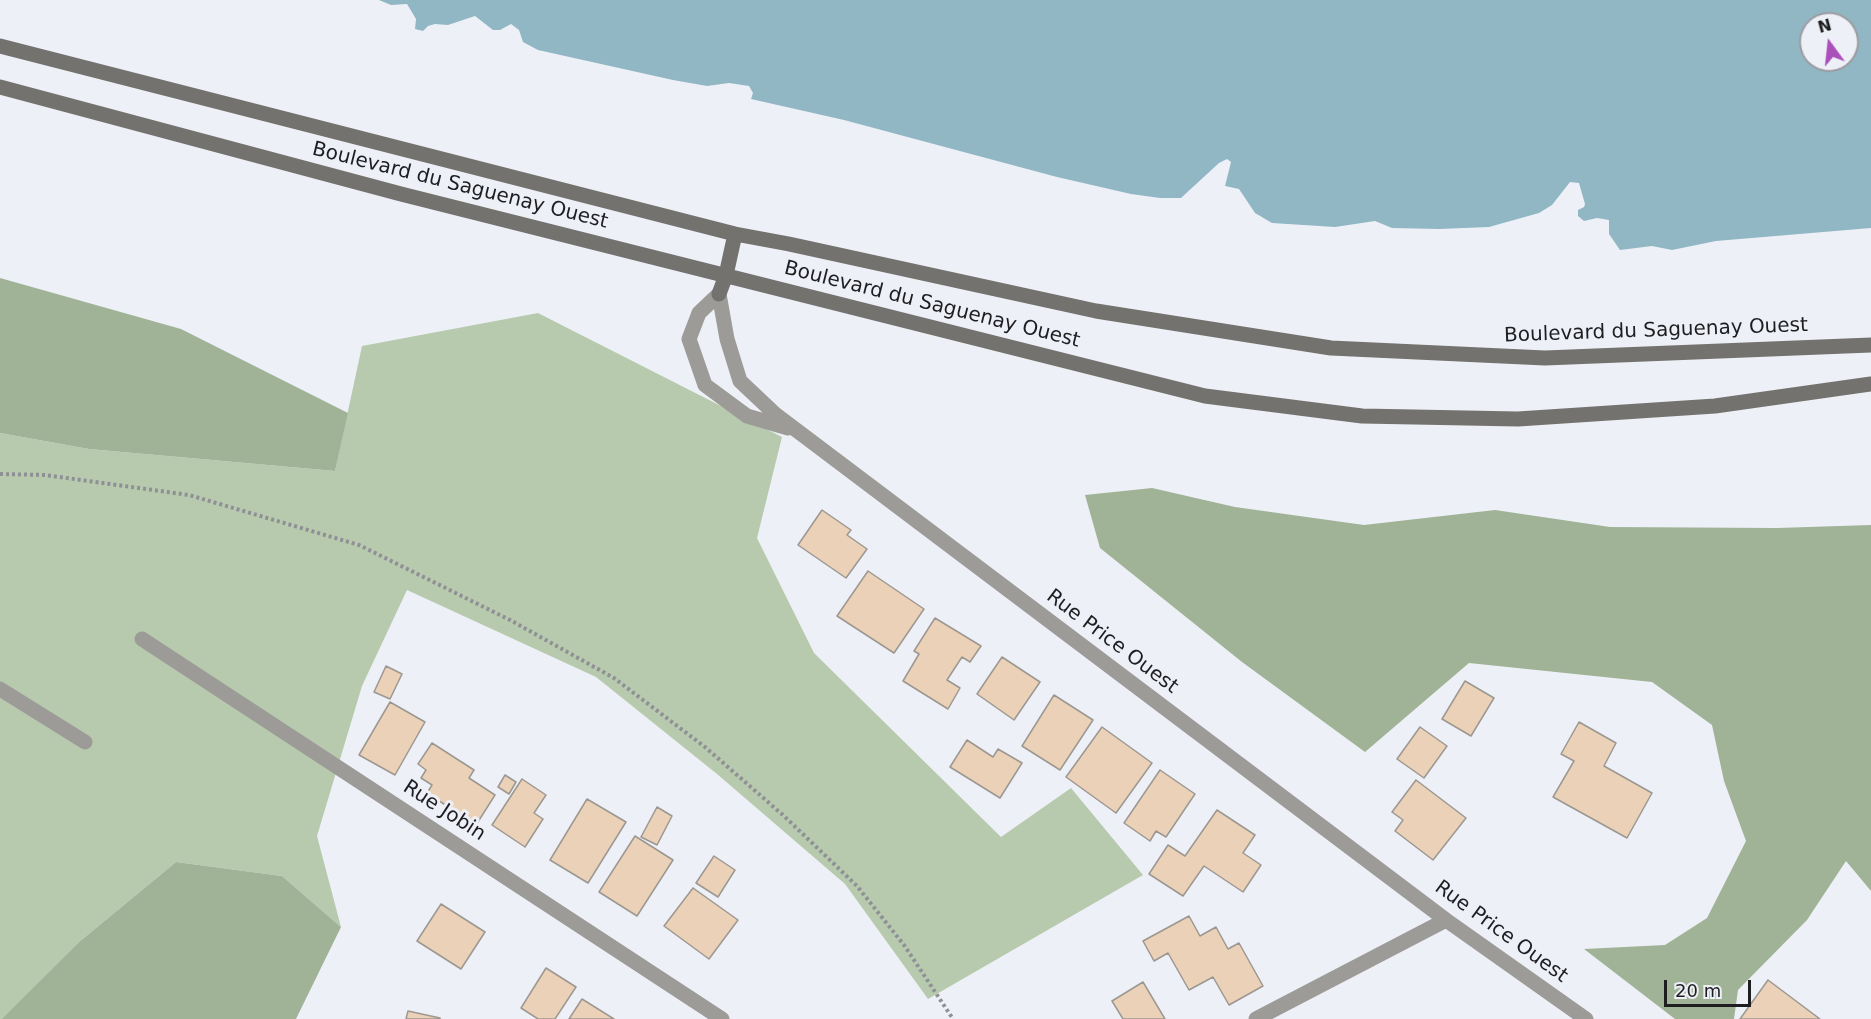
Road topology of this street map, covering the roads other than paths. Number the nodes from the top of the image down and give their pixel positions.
1 (0, 46) edge
2 (0, 87) edge
3 (735, 234) junction
4 (726, 275) junction
5 (719, 294) junction
6 (1871, 345) edge
7 (1871, 384) edge
8 (796, 431) junction
9 (142, 639) dead end
10 (0, 689) edge
11 (85, 742) dead end
12 (1446, 920) junction
13 (722, 1019) edge
14 (1256, 1019) edge
15 (1586, 1019) edge

1 - 3 main road, Boulevard du Saguenay Ouest
2 - 4 main road, Boulevard du Saguenay Ouest
3 - 4 main road
3 - 6 main road, Boulevard du Saguenay Ouest
4 - 5 main road
4 - 7 main road, Boulevard du Saguenay Ouest
5 - 8 street, Rue Price Ouest
5 - 8 street
8 - 12 street, Rue Price Ouest
9 - 13 street, Rue Jobin
10 - 11 street
12 - 14 street
12 - 15 street, Rue Price Ouest

